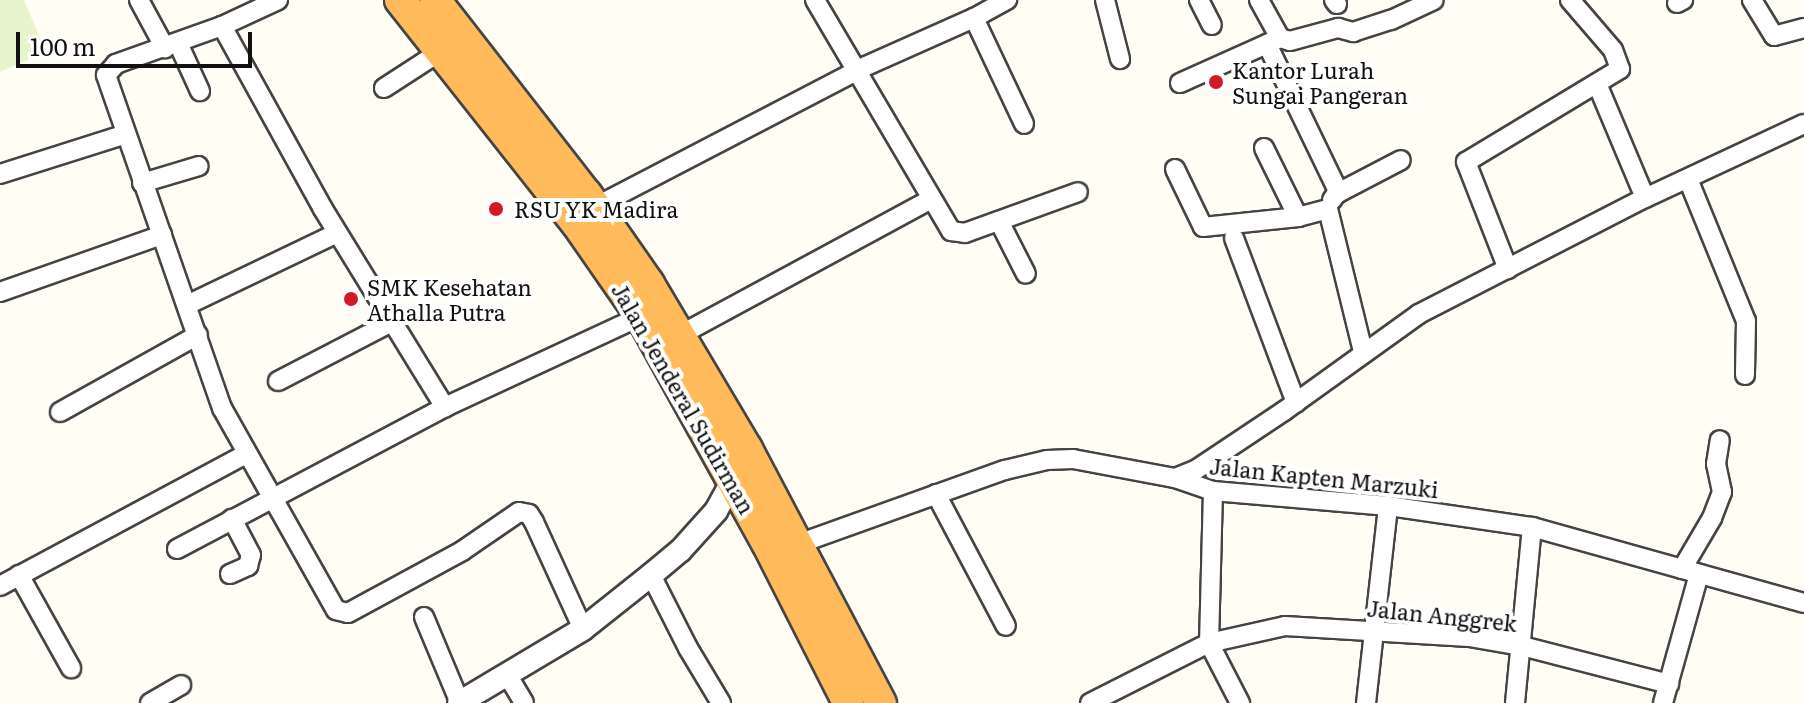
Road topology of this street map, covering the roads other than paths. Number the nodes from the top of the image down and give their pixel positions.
1 (139, 0) edge
2 (278, 0) edge
3 (400, 0) edge
4 (435, 0) edge
5 (815, 0) edge
6 (1007, 0) edge
7 (1105, 0) edge
8 (1199, 0) edge
9 (1259, 0) edge
10 (1434, 0) edge
11 (1570, 0) edge
12 (1752, 0) edge
13 (974, 18) junction
14 (1212, 25) dead end
15 (222, 26) junction
16 (1804, 28) edge
17 (1273, 41) junction
18 (171, 46) junction
19 (441, 51) junction
20 (1120, 59) dead end
21 (856, 71) junction
22 (1180, 83) dead end
23 (1598, 86) junction
24 (384, 88) dead end
25 (200, 91) dead end
26 (1024, 124) dead end
27 (1804, 124) edge
28 (126, 134) junction
29 (1264, 148) dead end
30 (1401, 160) dead end
31 (199, 166) dead end
32 (1175, 169) dead end
33 (0, 174) edge
34 (1688, 179) junction
35 (142, 183) junction
36 (1078, 192) dead end
37 (1339, 193) junction
38 (1645, 198) junction
39 (930, 200) junction
40 (595, 207) junction
41 (1328, 209) junction
42 (1298, 217) junction
43 (999, 221) junction
44 (337, 233) junction
45 (162, 235) junction
46 (1234, 238) dead end
47 (1508, 269) junction
48 (1026, 274) dead end
49 (0, 292) edge
50 (187, 305) junction
51 (641, 316) junction
52 (390, 323) junction
53 (198, 335) junction
54 (680, 335) junction
55 (1363, 351) junction
56 (1745, 375) dead end
57 (278, 381) dead end
58 (1296, 403) junction
59 (445, 407) junction
60 (60, 412) dead end
61 (1720, 440) dead end
62 (749, 453) junction
63 (246, 454) junction
64 (1175, 478) junction
65 (733, 481) junction
66 (1213, 491) junction
67 (936, 494) junction
68 (274, 500) junction
69 (1388, 506) junction
70 (232, 519) junction
71 (1532, 527) junction
72 (798, 544) junction
73 (177, 549) dead end
74 (1690, 572) junction
75 (230, 574) dead end
76 (19, 575) junction
77 (651, 575) junction
78 (0, 586) edge
79 (1804, 603) edge
80 (424, 617) dead end
81 (1006, 626) dead end
82 (583, 629) junction
83 (1375, 632) junction
84 (1209, 643) junction
85 (1522, 646) junction
86 (71, 668) dead end
87 (508, 676) junction
88 (1669, 684) junction
89 (181, 685) dead end
90 (150, 703) edge
91 (460, 703) edge
92 (524, 703) edge
93 (721, 703) edge
94 (848, 703) edge
95 (881, 703) edge
96 (1090, 703) edge
97 (1240, 703) edge
98 (1366, 703) edge
99 (1515, 703) edge
100 (1663, 703) edge

1 - 18 street
2 - 15 street
3 - 19 highway, Jalan Jenderal Sudirman
4 - 40 highway, Jalan Jenderal Sudirman
5 - 21 street
6 - 13 street
7 - 20 street
8 - 14 street
9 - 17 street
10 - 17 street
11 - 23 street
12 - 16 street
13 - 21 street
13 - 26 street
15 - 18 street
15 - 44 street
17 - 22 street
17 - 37 street
18 - 25 street
18 - 28 street
19 - 24 street
19 - 51 highway, Jalan Jenderal Sudirman
21 - 39 street
21 - 40 street
23 - 38 street
23 - 47 street
27 - 34 street
28 - 33 street
28 - 35 street
29 - 42 street
30 - 37 street
31 - 35 street
32 - 42 street
34 - 38 street
34 - 56 street
35 - 45 street
36 - 43 street
37 - 41 street
38 - 47 street
39 - 43 street
39 - 54 street
40 - 54 highway, Jalan Jenderal Sudirman
41 - 42 street
41 - 55 street
43 - 48 street
44 - 50 street
44 - 52 street
45 - 49 street
45 - 50 street
46 - 58 street
47 - 55 street
50 - 53 street
51 - 59 street
51 - 65 highway, Jalan Jenderal Sudirman
52 - 57 street
52 - 59 street
53 - 60 street
53 - 63 street
54 - 62 highway, Jalan Jenderal Sudirman
55 - 58 street
58 - 64 street
59 - 68 street
61 - 74 street
62 - 65 street
62 - 72 highway, Jalan Jenderal Sudirman
63 - 68 street
63 - 76 street
64 - 66 street, Jalan Kapten Marzuki
64 - 67 street, Jalan Kapten Marzuki
65 - 77 street
65 - 94 highway, Jalan Jenderal Sudirman
66 - 69 street, Jalan Kapten Marzuki
66 - 84 street
67 - 72 street, Jalan Kapten Marzuki
67 - 81 street
68 - 70 street
68 - 82 street
69 - 71 street, Jalan Kapten Marzuki
69 - 83 street
70 - 73 street
70 - 75 street
71 - 74 street, Jalan Kapten Marzuki
71 - 85 street
72 - 95 highway, Jalan Jenderal Sudirman
74 - 79 street, Jalan Kapten Marzuki
74 - 88 street
76 - 78 street
76 - 86 street
77 - 82 street
77 - 93 street
80 - 91 street
82 - 87 street
83 - 84 street, Jalan Anggrek
83 - 85 street, Jalan Anggrek
83 - 98 street
84 - 96 street, Jalan Anggrek
84 - 97 street
85 - 88 street, Jalan Anggrek
85 - 99 street
87 - 91 street
87 - 92 street
88 - 100 street
89 - 90 street

